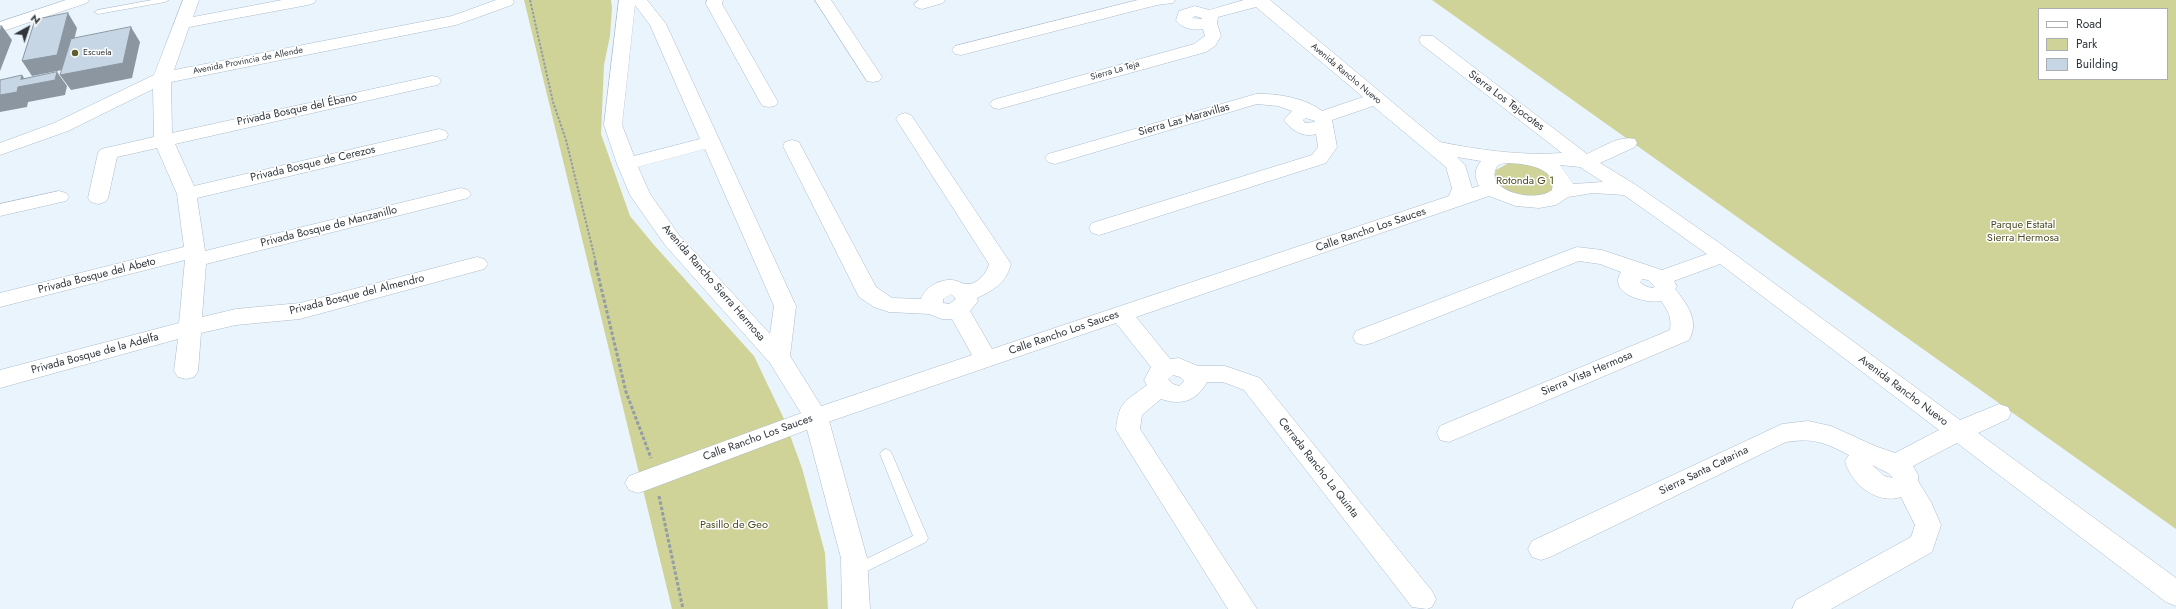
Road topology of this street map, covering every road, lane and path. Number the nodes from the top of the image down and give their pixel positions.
1 (81, 0) edge
2 (165, 0) edge
3 (191, 0) edge
4 (308, 0) edge
5 (530, 0) edge
6 (627, 0) edge
7 (639, 0) edge
8 (715, 0) edge
9 (823, 0) edge
10 (1167, 0) edge
11 (1260, 0) edge
12 (506, 2) dead end
13 (467, 8) edge
14 (98, 12) dead end
15 (1207, 16) junction
16 (180, 24) junction
17 (0, 27) edge
18 (1427, 40) dead end
19 (961, 50) dead end
20 (873, 77) dead end
21 (162, 78) junction
22 (432, 81) dead end
23 (1376, 99) junction
24 (770, 102) dead end
25 (999, 104) dead end
26 (905, 119) dead end
27 (1319, 119) junction
28 (438, 135) dead end
29 (163, 139) junction
30 (711, 142) junction
31 (1628, 143) dead end
32 (792, 146) dead end
33 (1434, 146) junction
34 (0, 149) edge
35 (1503, 157) junction
36 (1055, 158) dead end
37 (1538, 161) junction
38 (1585, 162) junction
39 (627, 164) junction
40 (1455, 165) junction
41 (1488, 183) junction
42 (1629, 189) junction
43 (1562, 192) junction
44 (187, 194) junction
45 (462, 194) dead end
46 (59, 197) dead end
47 (98, 198) dead end
48 (1457, 201) junction
49 (0, 210) edge
50 (1100, 228) dead end
51 (195, 255) junction
52 (1722, 256) junction
53 (477, 264) dead end
54 (1663, 284) junction
55 (0, 300) edge
56 (962, 302) junction
57 (1121, 314) junction
58 (190, 328) junction
59 (1364, 337) dead end
60 (778, 357) junction
61 (986, 359) junction
62 (186, 371) dead end
63 (1162, 378) junction
64 (0, 379) edge
65 (1999, 413) dead end
66 (816, 417) junction
67 (1957, 432) junction
68 (1449, 433) dead end
69 (886, 454) dead end
70 (1900, 472) junction
71 (646, 480) junction
72 (1541, 549) dead end
73 (854, 571) junction
74 (2176, 594) edge
75 (1422, 599) dead end
76 (683, 609) edge
77 (856, 609) edge
78 (1243, 609) edge
79 (1806, 609) edge

1 - 17 street
2 - 14 lane
3 - 16 street
4 - 16 street
5 - 71 path
6 - 39 street, Avenida Rancho Sierra Hermosa
7 - 30 street, Avenida Rancho Sierra Hermosa
8 - 24 street
9 - 20 street
10 - 15 street
10 - 19 street
11 - 15 street
11 - 23 street, Avenida Rancho Nuevo
12 - 13 street, Avenida Provincia de Allende
13 - 21 street, Avenida Provincia de Allende
15 - 25 street, Sierra La Teja
16 - 21 street
18 - 38 street, Sierra Los Tejocotes
21 - 29 street
21 - 34 street, Avenida Provincia de Allende
22 - 29 street, Privada Bosque del Ébano
23 - 27 street
23 - 33 street, Avenida Rancho Nuevo
26 - 56 street
27 - 36 street, Sierra Las Maravillas
27 - 50 street
28 - 44 street, Privada Bosque de Cerezos
29 - 44 street
29 - 47 street, Privada Bosque del Ébano
30 - 39 street
30 - 60 street, Avenida Rancho Sierra Hermosa
31 - 38 street
32 - 56 street
33 - 35 street
33 - 40 street, Avenida Rancho Nuevo
35 - 37 street
35 - 41 street
37 - 38 street
37 - 43 street
38 - 42 street, Sierra Los Tejocotes
39 - 60 street, Avenida Rancho Sierra Hermosa
40 - 41 street
40 - 48 street
41 - 43 street
41 - 48 street, Calle Rancho Los Sauces
42 - 43 street
42 - 52 street, Avenida Rancho Nuevo
44 - 51 street
45 - 51 street, Privada Bosque de Manzanillo
46 - 49 street
48 - 57 street, Calle Rancho Los Sauces
51 - 55 street, Privada Bosque del Abeto
51 - 58 street
52 - 54 street
52 - 67 street, Avenida Rancho Nuevo
53 - 58 street, Privada Bosque del Almendro
54 - 59 street
54 - 68 street, Sierra Vista Hermosa
56 - 61 street
57 - 61 street, Calle Rancho Los Sauces
57 - 63 street
58 - 62 street
58 - 64 street, Privada Bosque de la Adelfa
60 - 66 street, Avenida Rancho Sierra Hermosa
61 - 66 street, Calle Rancho Los Sauces
63 - 75 street, Cerrada Rancho La Quinta
63 - 78 street
65 - 67 street
66 - 71 street, Calle Rancho Los Sauces
66 - 73 street, Avenida Rancho Sierra Hermosa
67 - 70 street
67 - 74 street, Avenida Rancho Nuevo
69 - 73 lane
70 - 72 street, Sierra Santa Catarina
70 - 79 street
71 - 76 path
73 - 77 street, Avenida Rancho Sierra Hermosa

